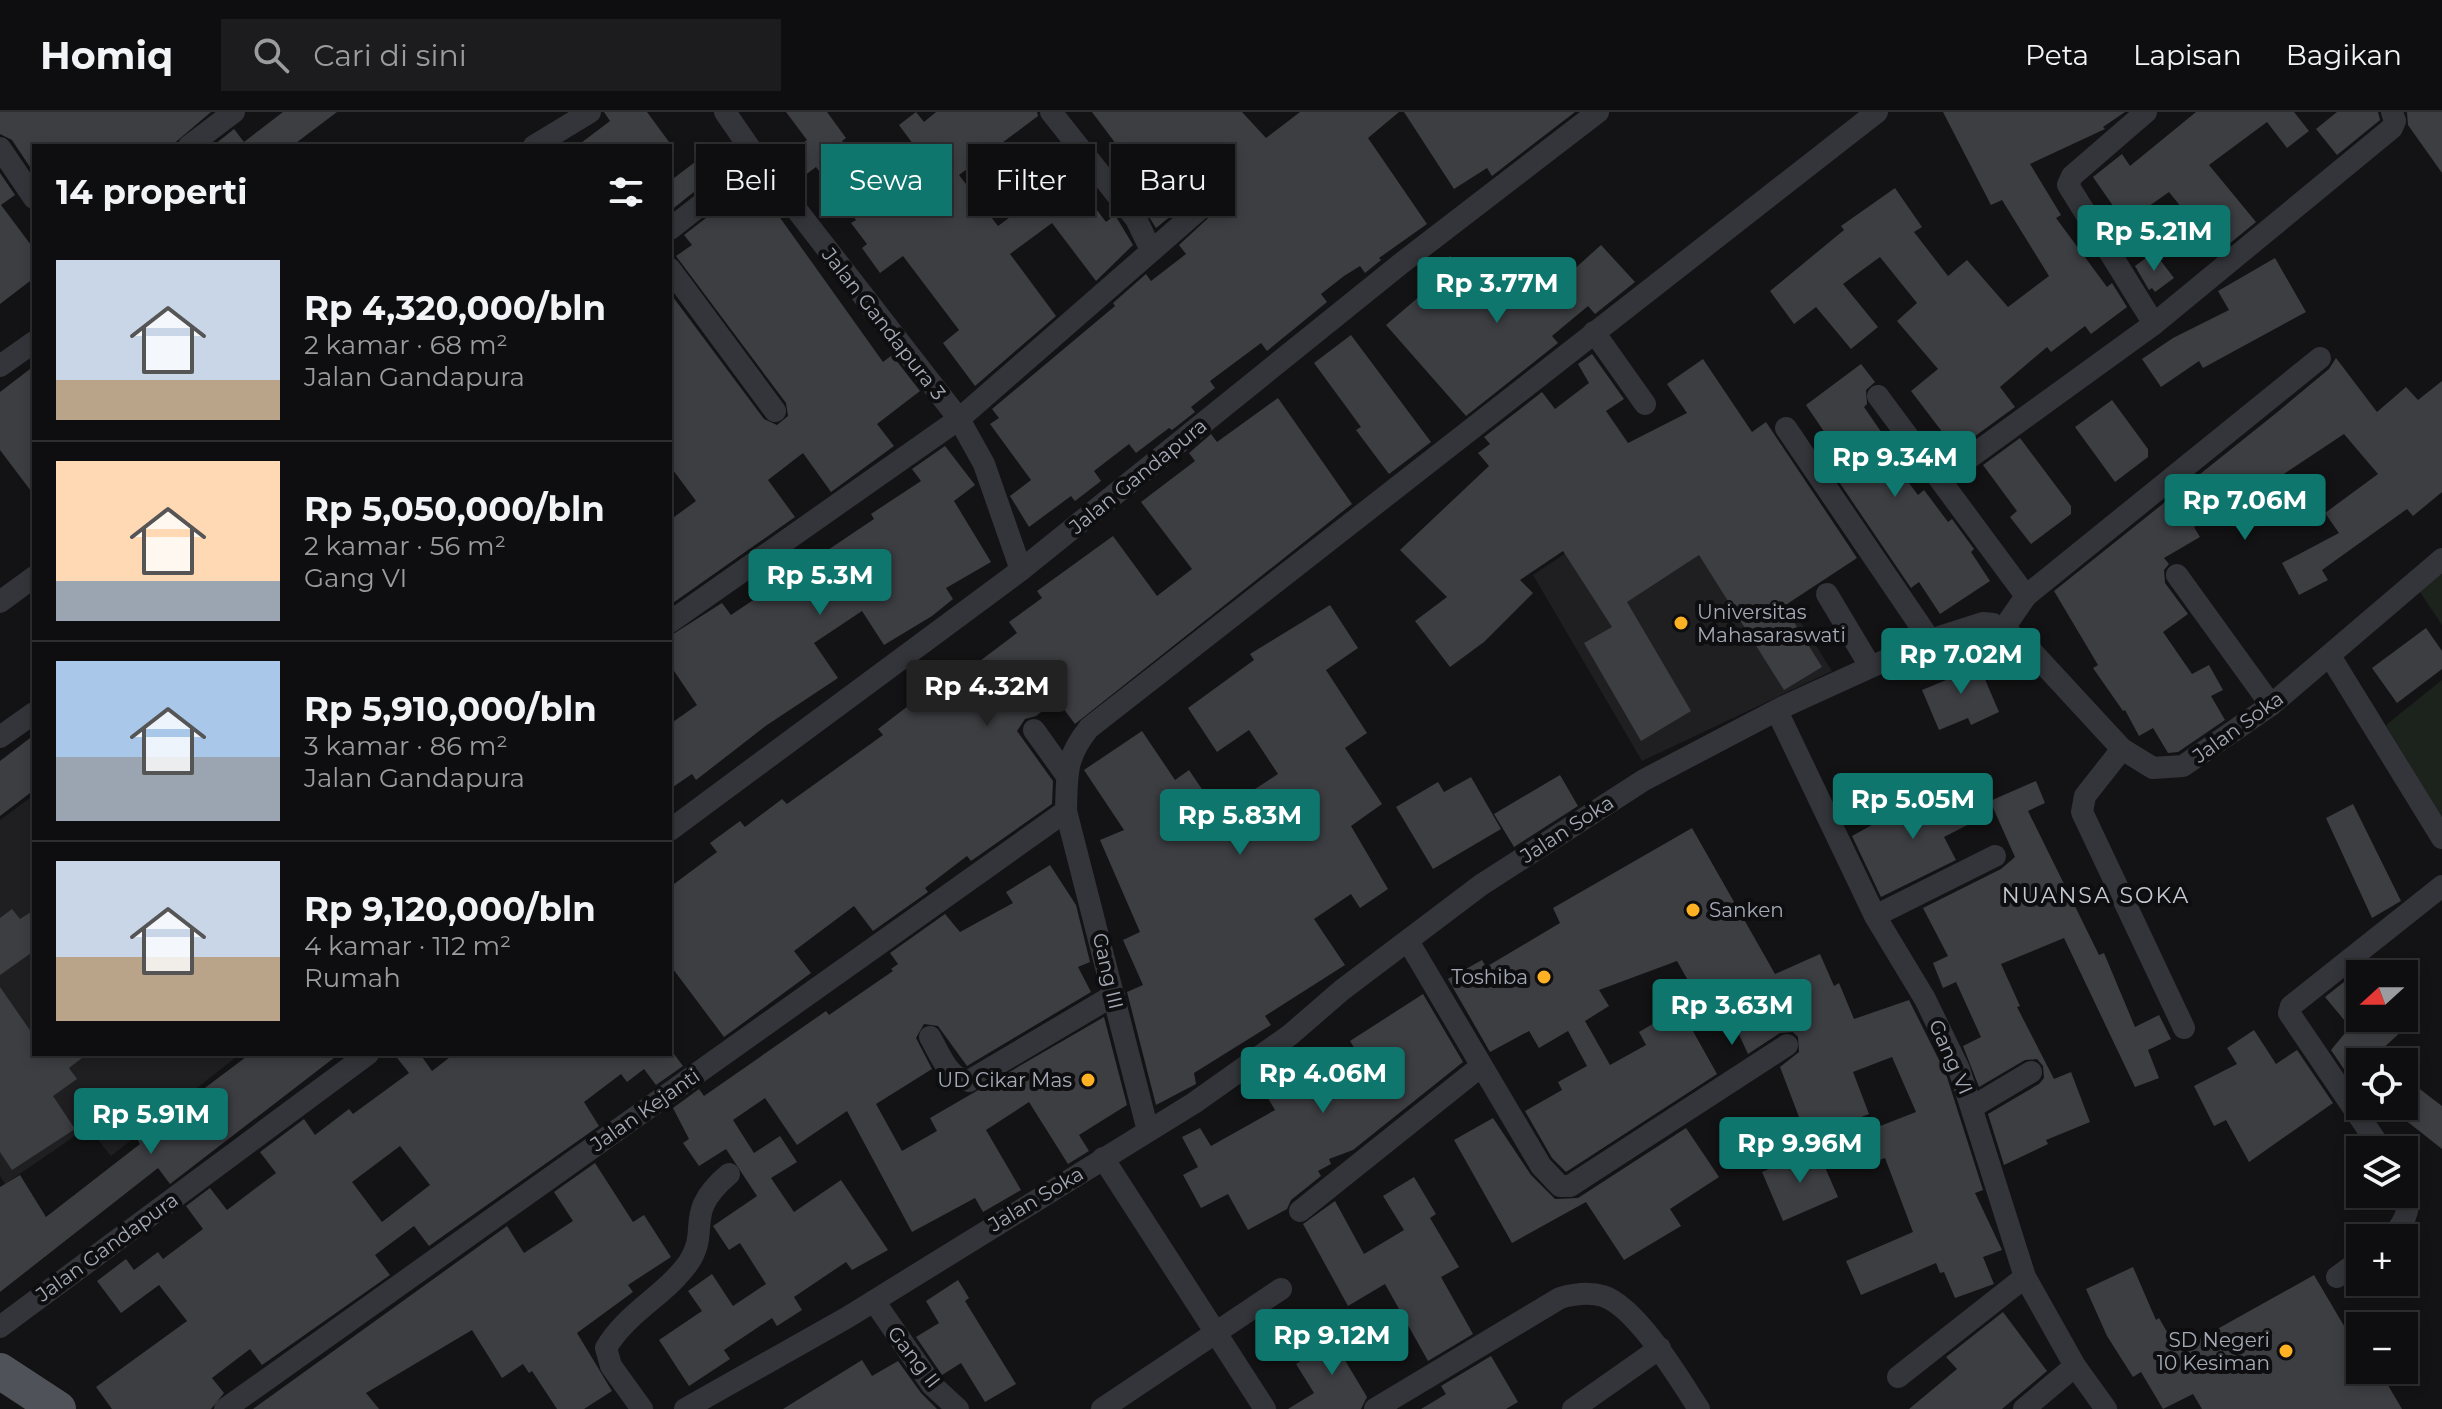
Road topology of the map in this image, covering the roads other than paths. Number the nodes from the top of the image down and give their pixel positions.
1 (234, 112) edge
2 (590, 112) edge
3 (725, 112) edge
4 (1051, 112) edge
5 (1598, 112) edge
6 (1877, 112) edge
7 (2146, 112) edge
8 (2392, 112) edge
9 (192, 144) edge
10 (537, 144) edge
11 (747, 144) edge
12 (0, 148) edge
13 (32, 195) edge
14 (696, 209) edge
15 (801, 216) edge
16 (1191, 216) edge
17 (672, 227) edge
18 (1151, 250) junction
19 (672, 272) edge
20 (2154, 324) junction
21 (1594, 332) junction
22 (32, 343) edge
23 (2320, 358) dead end
24 (0, 366) edge
25 (1878, 396) dead end
26 (1645, 404) dead end
27 (775, 411) dead end
28 (959, 419) junction
29 (1786, 428) dead end
30 (1940, 479) junction
31 (2442, 559) edge
32 (1021, 570) junction
33 (2177, 575) dead end
34 (32, 578) edge
35 (1827, 594) dead end
36 (2026, 596) junction
37 (0, 602) edge
38 (672, 621) edge
39 (2004, 628) junction
40 (1930, 640) junction
41 (2330, 656) junction
42 (1870, 666) junction
43 (2271, 705) junction
44 (1777, 711) junction
45 (32, 714) edge
46 (1034, 730) dead end
47 (0, 737) edge
48 (2122, 749) junction
49 (1067, 776) junction
50 (1066, 811) junction
51 (672, 829) edge
52 (2442, 838) edge
53 (1995, 856) dead end
54 (2442, 886) edge
55 (1875, 916) junction
56 (1408, 941) junction
57 (1114, 995) junction
58 (2184, 1028) dead end
59 (930, 1037) dead end
60 (1787, 1045) dead end
61 (365, 1056) edge
62 (1480, 1067) junction
63 (2031, 1072) dead end
64 (1974, 1106) junction
65 (1148, 1131) junction
66 (2372, 1136) edge
67 (1103, 1158) junction
68 (729, 1174) dead end
69 (1300, 1211) dead end
70 (2346, 1270) edge
71 (2025, 1277) junction
72 (2337, 1277) dead end
73 (1281, 1289) dead end
74 (874, 1301) junction
75 (0, 1327) edge
76 (1215, 1331) junction
77 (1660, 1348) junction
78 (2075, 1366) junction
79 (0, 1371) edge
80 (1898, 1377) dead end
81 (1697, 1406) edge
82 (58, 1409) edge
83 (225, 1409) edge
84 (642, 1409) edge
85 (685, 1409) edge
86 (958, 1409) edge
87 (1102, 1409) edge
88 (1265, 1409) edge
89 (1375, 1409) edge
90 (1573, 1409) edge
91 (2024, 1409) edge
92 (2106, 1409) edge

1 - 9 street
2 - 10 street
3 - 11 street, Jalan Gandapura 3
4 - 18 street
5 - 32 street, Jalan Gandapura
6 - 21 street, Gang III
7 - 20 street
8 - 20 street
12 - 13 street
14 - 17 street
15 - 28 street, Jalan Gandapura 3
16 - 18 street, Jalan Gandapura 3
18 - 28 street, Jalan Gandapura 3
19 - 27 street
20 - 30 street
21 - 26 street
21 - 49 street, Gang III
22 - 24 street
23 - 36 street
25 - 30 street
28 - 32 street, Jalan Gandapura 3
28 - 38 street
29 - 40 street
30 - 36 street
31 - 41 street, Jalan Soka
32 - 51 street, Jalan Gandapura
33 - 43 street
34 - 37 street
35 - 42 street
36 - 39 street
39 - 40 street, Jalan Soka
39 - 48 street, Jalan Soka
40 - 42 street, Jalan Soka
41 - 43 street, Jalan Soka
41 - 52 street
42 - 44 street, Jalan Soka
43 - 48 street, Jalan Soka
44 - 55 street, Gang VI
44 - 56 street, Jalan Soka
45 - 47 street
46 - 49 street
48 - 58 street
49 - 50 street, Gang III
50 - 57 street, Gang III
50 - 83 street, Jalan Kejanti
53 - 55 street
54 - 66 street
55 - 64 street, Gang VI
56 - 62 street
56 - 65 street, Jalan Soka
57 - 59 street
57 - 65 street, Gang III
60 - 62 street
61 - 75 street, Jalan Gandapura
62 - 69 street
63 - 64 street
64 - 71 street, Gang VI
65 - 67 street, Jalan Soka
67 - 74 street, Jalan Soka
67 - 76 street
68 - 84 street
70 - 72 street
71 - 78 street, Gang VI
71 - 80 street
73 - 76 street
74 - 85 street, Jalan Soka
74 - 86 street, Gang II
76 - 87 street
76 - 88 street
77 - 81 street
77 - 89 street
77 - 90 street
78 - 91 street
78 - 92 street, Gang VI
79 - 82 main road

